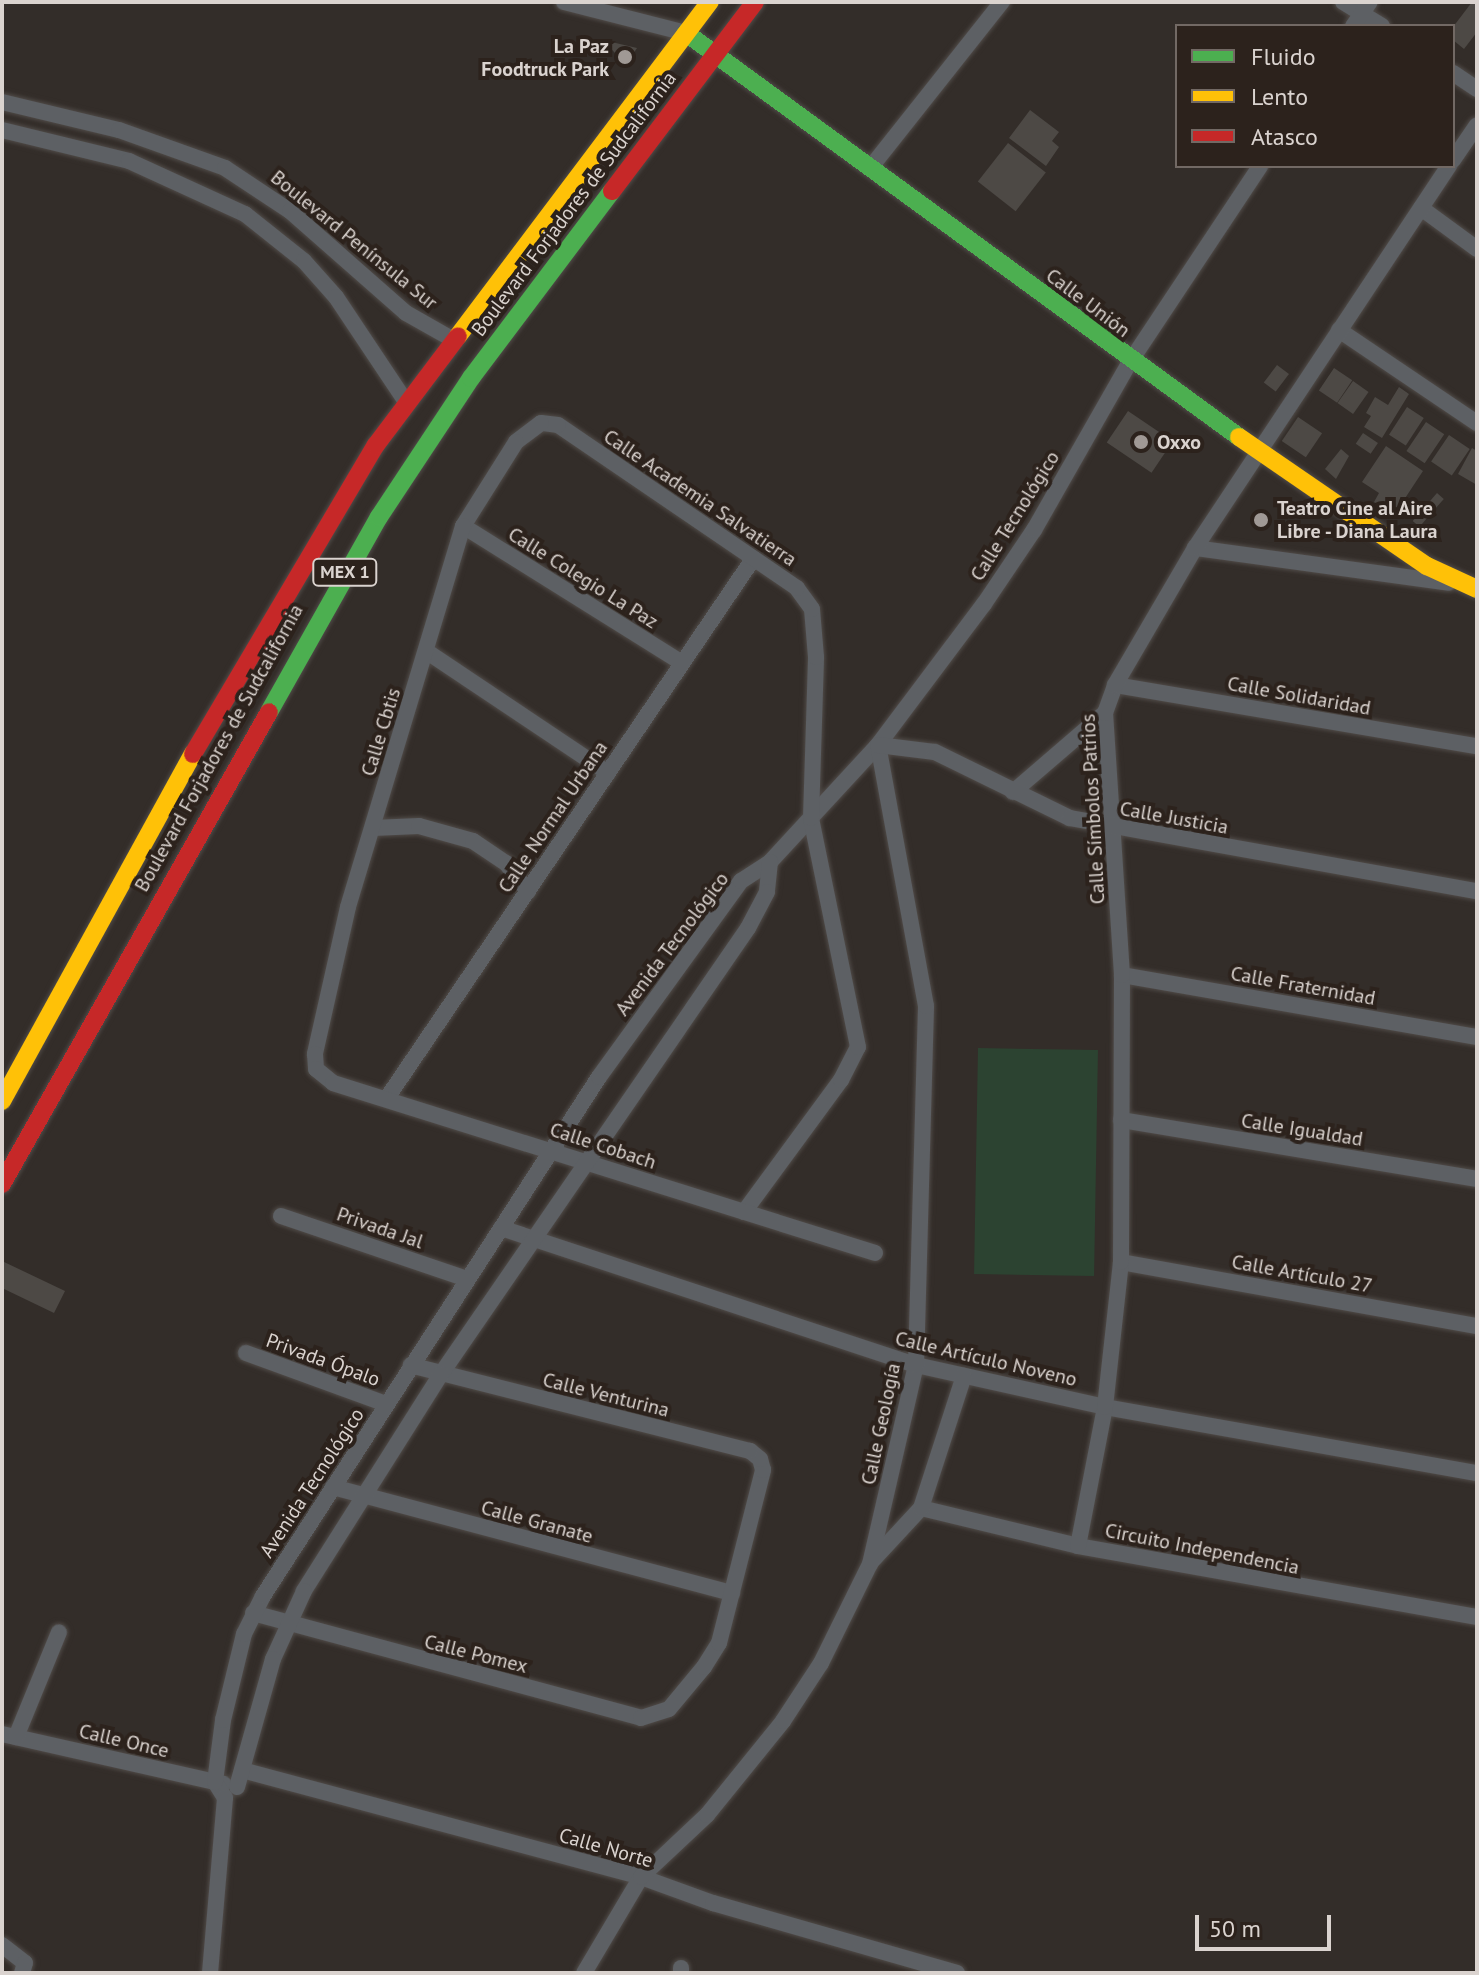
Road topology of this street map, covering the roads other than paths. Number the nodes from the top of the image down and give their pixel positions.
1 (564, 2) edge
2 (710, 2) edge
3 (755, 2) edge
4 (1002, 2) edge
5 (1343, 2) edge
6 (1362, 14) edge
7 (686, 33) junction
8 (715, 53) junction
9 (1455, 74) edge
10 (1477, 89) edge
11 (2, 102) edge
12 (1477, 125) edge
13 (2, 130) edge
14 (119, 130) junction
15 (112, 157) junction
16 (1455, 157) edge
17 (871, 167) junction
18 (1259, 168) edge
19 (1448, 168) edge
20 (1421, 208) junction
21 (1477, 249) edge
22 (1339, 330) junction
23 (452, 339) junction
24 (1130, 362) junction
25 (406, 402) junction
26 (541, 423) joint
27 (1477, 423) edge
28 (1258, 451) junction
29 (463, 526) junction
30 (1195, 548) junction
31 (753, 559) junction
32 (1470, 587) edge
33 (426, 651) junction
34 (682, 663) junction
35 (1115, 685) junction
36 (227, 692) junction
37 (265, 710) junction
38 (1105, 713) junction
39 (878, 745) junction
40 (1477, 746) edge
41 (608, 773) junction
42 (1013, 792) junction
43 (811, 818) junction
44 (1114, 827) junction
45 (373, 828) junction
46 (770, 862) junction
47 (528, 891) junction
48 (1477, 891) edge
49 (1122, 975) junction
50 (1477, 1037) edge
51 (320, 1077) joint
52 (387, 1098) junction
53 (15, 1103) edge
54 (1121, 1120) junction
55 (550, 1150) junction
56 (585, 1161) junction
57 (1477, 1179) edge
58 (2, 1184) edge
59 (744, 1212) junction
60 (281, 1216) dead end
61 (501, 1228) junction
62 (532, 1240) junction
63 (875, 1253) dead end
64 (1121, 1262) junction
65 (467, 1279) junction
66 (1477, 1326) edge
67 (246, 1353) dead end
68 (411, 1365) junction
69 (916, 1365) junction
70 (441, 1374) junction
71 (964, 1376) junction
72 (386, 1404) junction
73 (1105, 1407) junction
74 (1477, 1473) edge
75 (333, 1487) junction
76 (363, 1497) junction
77 (921, 1508) junction
78 (1078, 1546) junction
79 (870, 1564) junction
80 (732, 1593) junction
81 (253, 1613) junction
82 (1477, 1617) edge
83 (286, 1626) junction
84 (59, 1632) dead end
85 (9, 1735) edge
86 (242, 1770) junction
87 (215, 1782) junction
88 (231, 1792) junction
89 (641, 1877) junction
90 (2, 1945) edge
91 (22, 1973) edge
92 (210, 1973) edge
93 (584, 1973) edge
94 (957, 1973) edge

1 - 7 street
2 - 7 main road, Boulevard Forjadores de Sudcalifornia / MEX 1
3 - 8 main road, Boulevard Forjadores de Sudcalifornia / MEX 1
4 - 17 street
5 - 6 street
7 - 8 main road, Calle Unión
7 - 23 main road, Boulevard Forjadores de Sudcalifornia / MEX 1
8 - 17 main road, Calle Unión
8 - 37 main road, Boulevard Forjadores de Sudcalifornia / MEX 1
9 - 10 street
11 - 14 street, Boulevard Península Sur
12 - 16 street
13 - 15 street
14 - 15 street
14 - 23 street, Boulevard Península Sur
15 - 25 street
17 - 24 main road, Calle Unión
18 - 24 street, Calle Tecnológico
19 - 20 street, Calle Símbolos Patrios
20 - 21 street
20 - 22 street, Calle Símbolos Patrios
22 - 27 street
22 - 28 street, Calle Símbolos Patrios
23 - 25 main road, Boulevard Forjadores de Sudcalifornia / MEX 1
24 - 28 main road, Calle Unión
24 - 39 street, Calle Tecnológico
25 - 36 main road, Boulevard Forjadores de Sudcalifornia / MEX 1
26 - 29 street, Calle Cbtis
26 - 31 street, Calle Academia Salvatierra
28 - 30 street, Calle Símbolos Patrios
28 - 32 main road, Calle Unión
29 - 33 street, Calle Cbtis
29 - 34 street, Calle Colegio La Paz
30 - 32 street
30 - 35 street, Calle Símbolos Patrios
31 - 34 street, Calle Normal Urbana
31 - 43 street, Calle Academia Salvatierra
33 - 41 street
33 - 45 street, Calle Cbtis
34 - 41 street, Calle Normal Urbana
35 - 38 street, Calle Símbolos Patrios
35 - 40 street, Calle Solidaridad
36 - 37 main road
36 - 53 main road, Boulevard Forjadores de Sudcalifornia / MEX 1
37 - 53 main road, Boulevard Forjadores de Sudcalifornia / MEX 1
38 - 42 street
38 - 44 street, Calle Símbolos Patrios
39 - 42 street, Calle Justicia
39 - 43 street, Calle Tecnológico
39 - 69 street, Calle Geología
41 - 47 street, Calle Normal Urbana
42 - 44 street, Calle Justicia
43 - 46 street, Calle Tecnológico
43 - 59 street, Calle Academia Salvatierra
44 - 48 street, Calle Justicia
44 - 49 street, Calle Símbolos Patrios
45 - 47 street
45 - 51 street, Calle Cbtis
46 - 55 street, Avenida Tecnológico
46 - 56 street
47 - 52 street, Calle Normal Urbana
49 - 50 street, Calle Fraternidad
49 - 54 street, Calle Símbolos Patrios
51 - 52 street, Calle Cobach
52 - 55 street, Calle Cobach
53 - 58 main road, Boulevard Forjadores de Sudcalifornia / MEX 1
54 - 57 street, Calle Igualdad
54 - 64 street, Calle Símbolos Patrios
55 - 56 street, Calle Cobach
55 - 61 street, Avenida Tecnológico
56 - 59 street, Calle Cobach
56 - 62 street
59 - 63 street, Calle Cobach
60 - 65 street, Privada Jal
61 - 62 street, Calle Artículo Noveno
61 - 65 street, Avenida Tecnológico
62 - 69 street, Calle Artículo Noveno
62 - 70 street
64 - 66 street, Calle Artículo 27
64 - 73 street, Calle Símbolos Patrios
65 - 68 street, Avenida Tecnológico
67 - 72 street, Privada Ópalo
68 - 70 street, Calle Venturina
68 - 72 street, Avenida Tecnológico
69 - 71 street, Calle Artículo Noveno
69 - 79 street, Calle Geología
70 - 76 street
70 - 80 street, Calle Venturina
71 - 73 street, Calle Artículo Noveno
71 - 77 street
72 - 75 street, Avenida Tecnológico
73 - 74 street, Calle Artículo Noveno
73 - 78 street, Calle Símbolos Patrios
75 - 76 street, Calle Granate
75 - 81 street, Avenida Tecnológico
76 - 80 street, Calle Granate
76 - 83 street
77 - 78 street, Circuito Independencia
77 - 79 street
78 - 82 street, Circuito Independencia
79 - 89 street, Calle Geología
80 - 83 street, Calle Pomex
81 - 83 street, Calle Pomex
81 - 87 street, Avenida Tecnológico
83 - 86 street
84 - 85 street
85 - 87 street, Calle Once
86 - 88 street
86 - 89 street, Calle Norte
87 - 88 street, Calle Once
88 - 92 street
89 - 93 street, Calle Geología
89 - 94 street, Calle Norte
90 - 91 street

